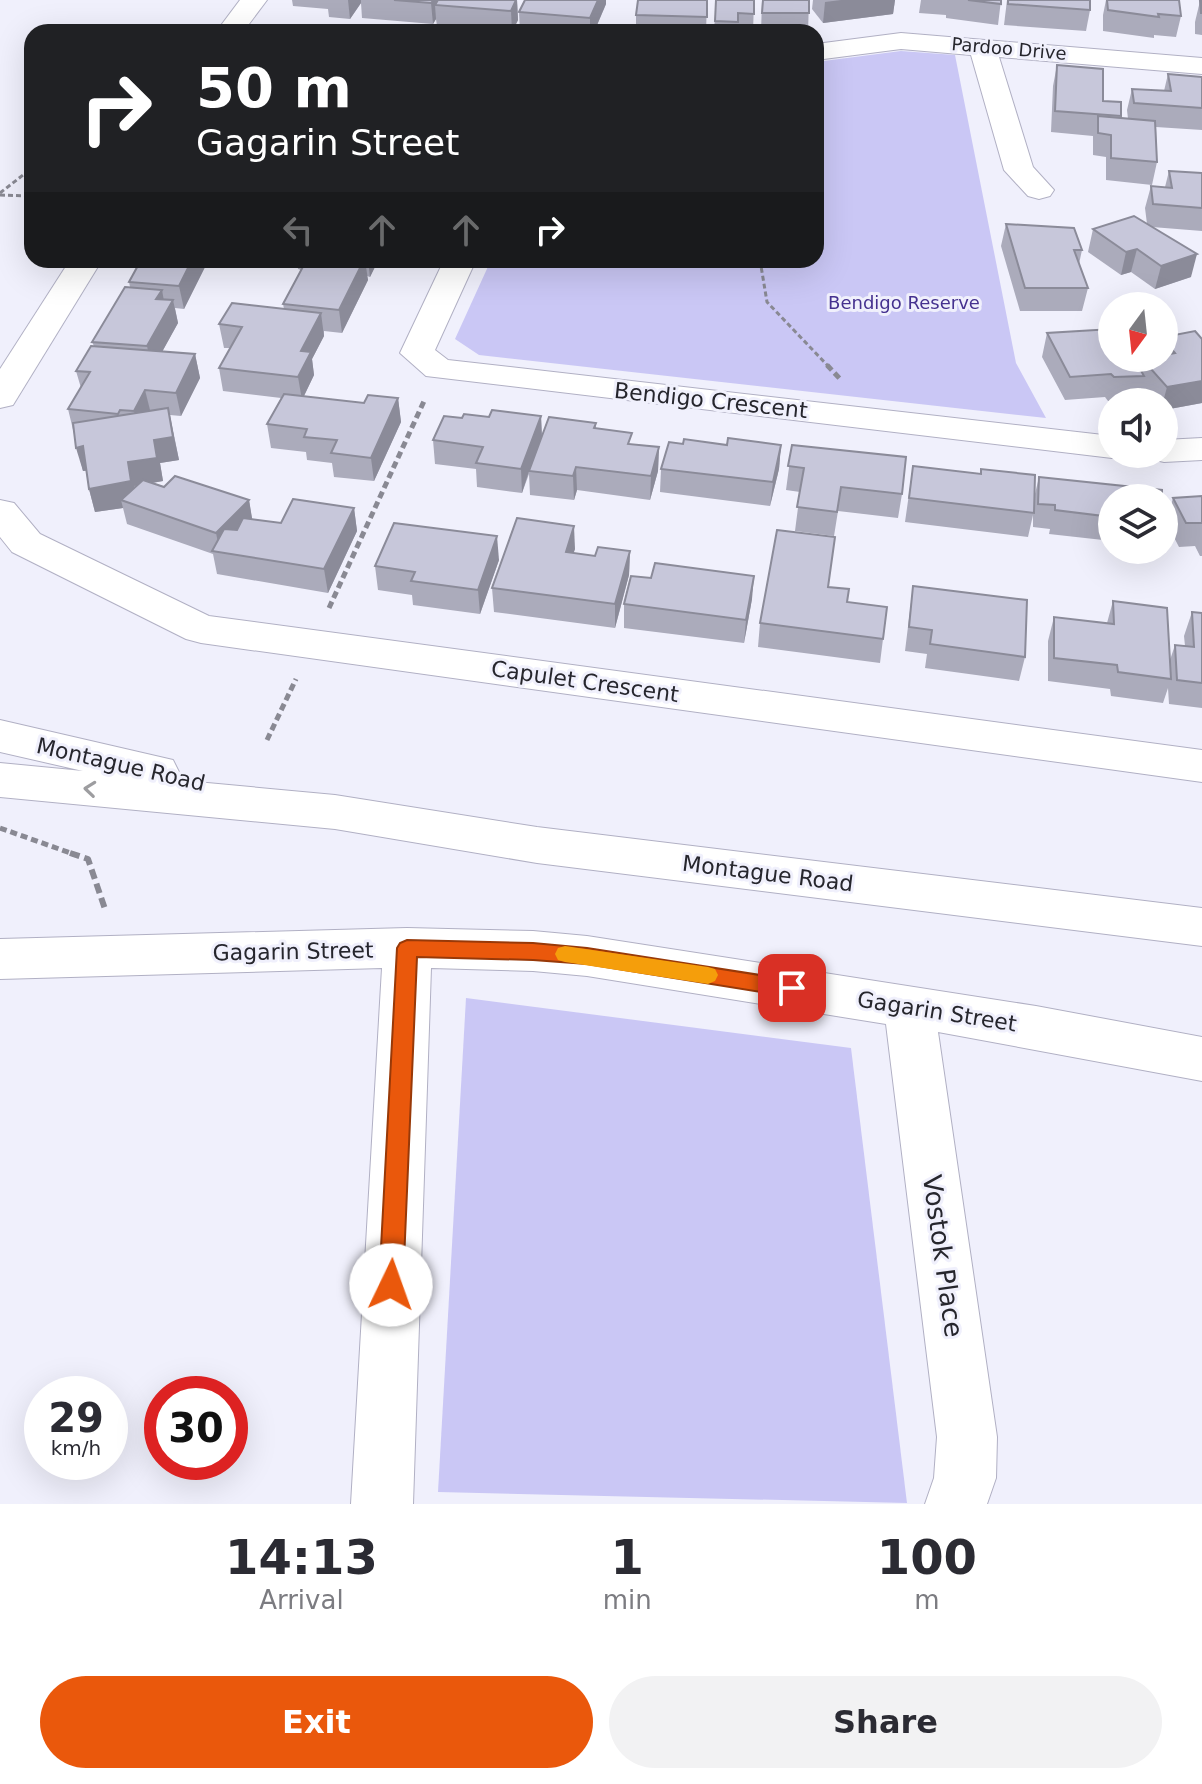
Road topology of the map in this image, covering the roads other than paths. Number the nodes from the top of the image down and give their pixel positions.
1 (254, 0) edge
2 (235, 24) edge
3 (982, 46) junction
4 (824, 51) edge
5 (1202, 66) edge
6 (1039, 190) dead end
7 (81, 268) edge
8 (456, 268) edge
9 (0, 397) edge
10 (1098, 445) edge
11 (1202, 449) edge
12 (1178, 450) edge
13 (0, 512) edge
14 (0, 736) edge
15 (1202, 766) edge
16 (0, 780) edge
17 (335, 812) junction
18 (1202, 927) edge
19 (407, 948) junction
20 (0, 959) edge
21 (909, 1007) junction
22 (1202, 1059) edge
23 (382, 1504) edge
24 (956, 1504) edge

1 - 2 street
3 - 4 street, Pardoo Drive
3 - 5 street, Pardoo Drive
3 - 6 street
7 - 9 street
8 - 10 street, Bendigo Crescent
11 - 12 street
13 - 15 street, Capulet Crescent
14 - 17 street, Montague Road
17 -> 16 street, Montague Road
17 - 18 street, Montague Road
19 - 20 street, Gagarin Street
19 - 21 street, Gagarin Street
19 - 23 street
21 - 22 street, Gagarin Street
21 - 24 street, Vostok Place

